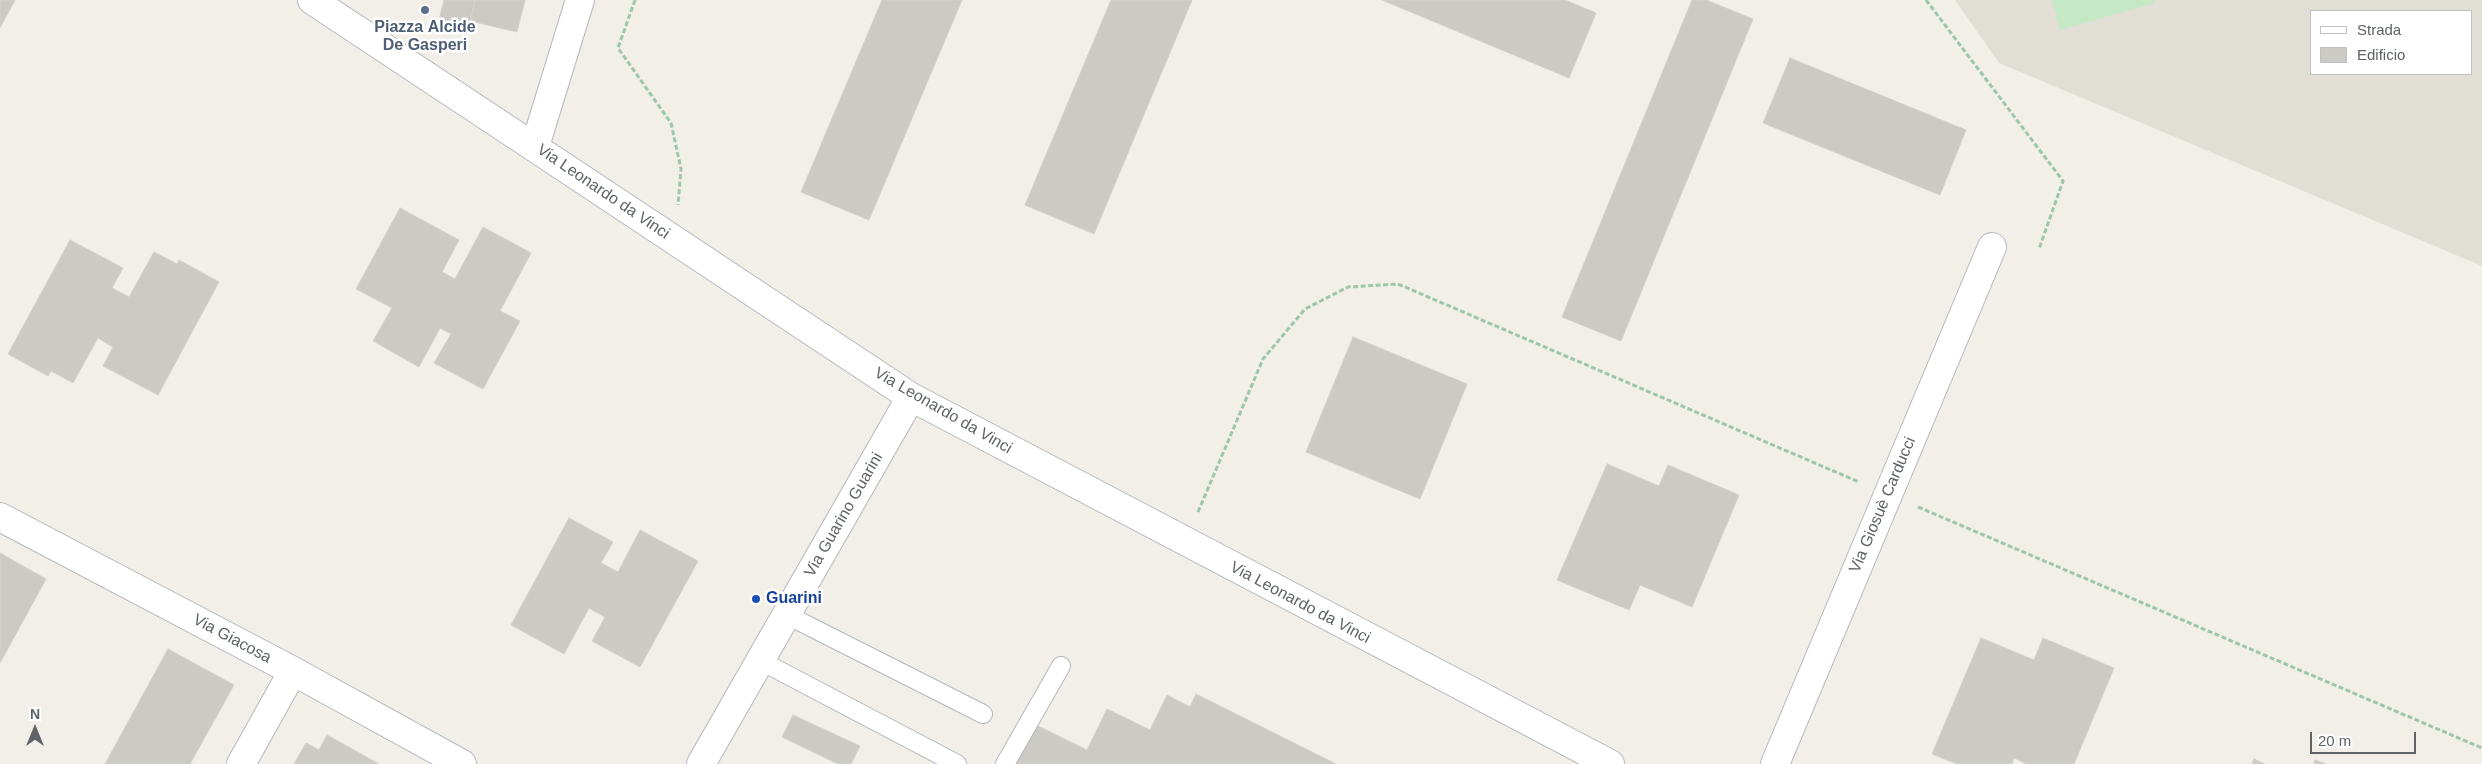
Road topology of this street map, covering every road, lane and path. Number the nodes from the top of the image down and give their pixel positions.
1 (312, 0) edge
2 (580, 0) edge
3 (635, 0) edge
4 (1926, 0) edge
5 (535, 146) junction
6 (676, 241) junction
7 (1992, 247) dead end
8 (2038, 249) dead end
9 (911, 397) junction
10 (1888, 494) junction
11 (0, 517) edge
12 (1185, 542) junction
13 (787, 615) junction
14 (760, 661) junction
15 (1061, 666) dead end
16 (293, 671) junction
17 (983, 714) dead end
18 (2482, 748) edge
19 (241, 764) edge
20 (462, 764) edge
21 (701, 764) edge
22 (957, 764) edge
23 (1005, 764) edge
24 (1610, 764) edge
25 (1775, 764) edge

1 - 5 street, Via Leonardo da Vinci
2 - 5 street
3 - 6 path
4 - 8 path
5 - 6 street, Via Leonardo da Vinci
6 - 9 street, Via Leonardo da Vinci
7 - 10 street, Via Giosuè Carducci
9 - 12 street, Via Leonardo da Vinci
9 - 13 street, Via Guarino Guarini
10 - 12 path
10 - 18 path
10 - 25 street, Via Giosuè Carducci
11 - 16 street, Via Giacosa
12 - 24 street, Via Leonardo da Vinci
13 - 14 street, Via Guarino Guarini
13 - 17 lane
14 - 21 street, Via Guarino Guarini
14 - 22 lane
15 - 23 lane
16 - 19 street
16 - 20 street, Via Giacosa

